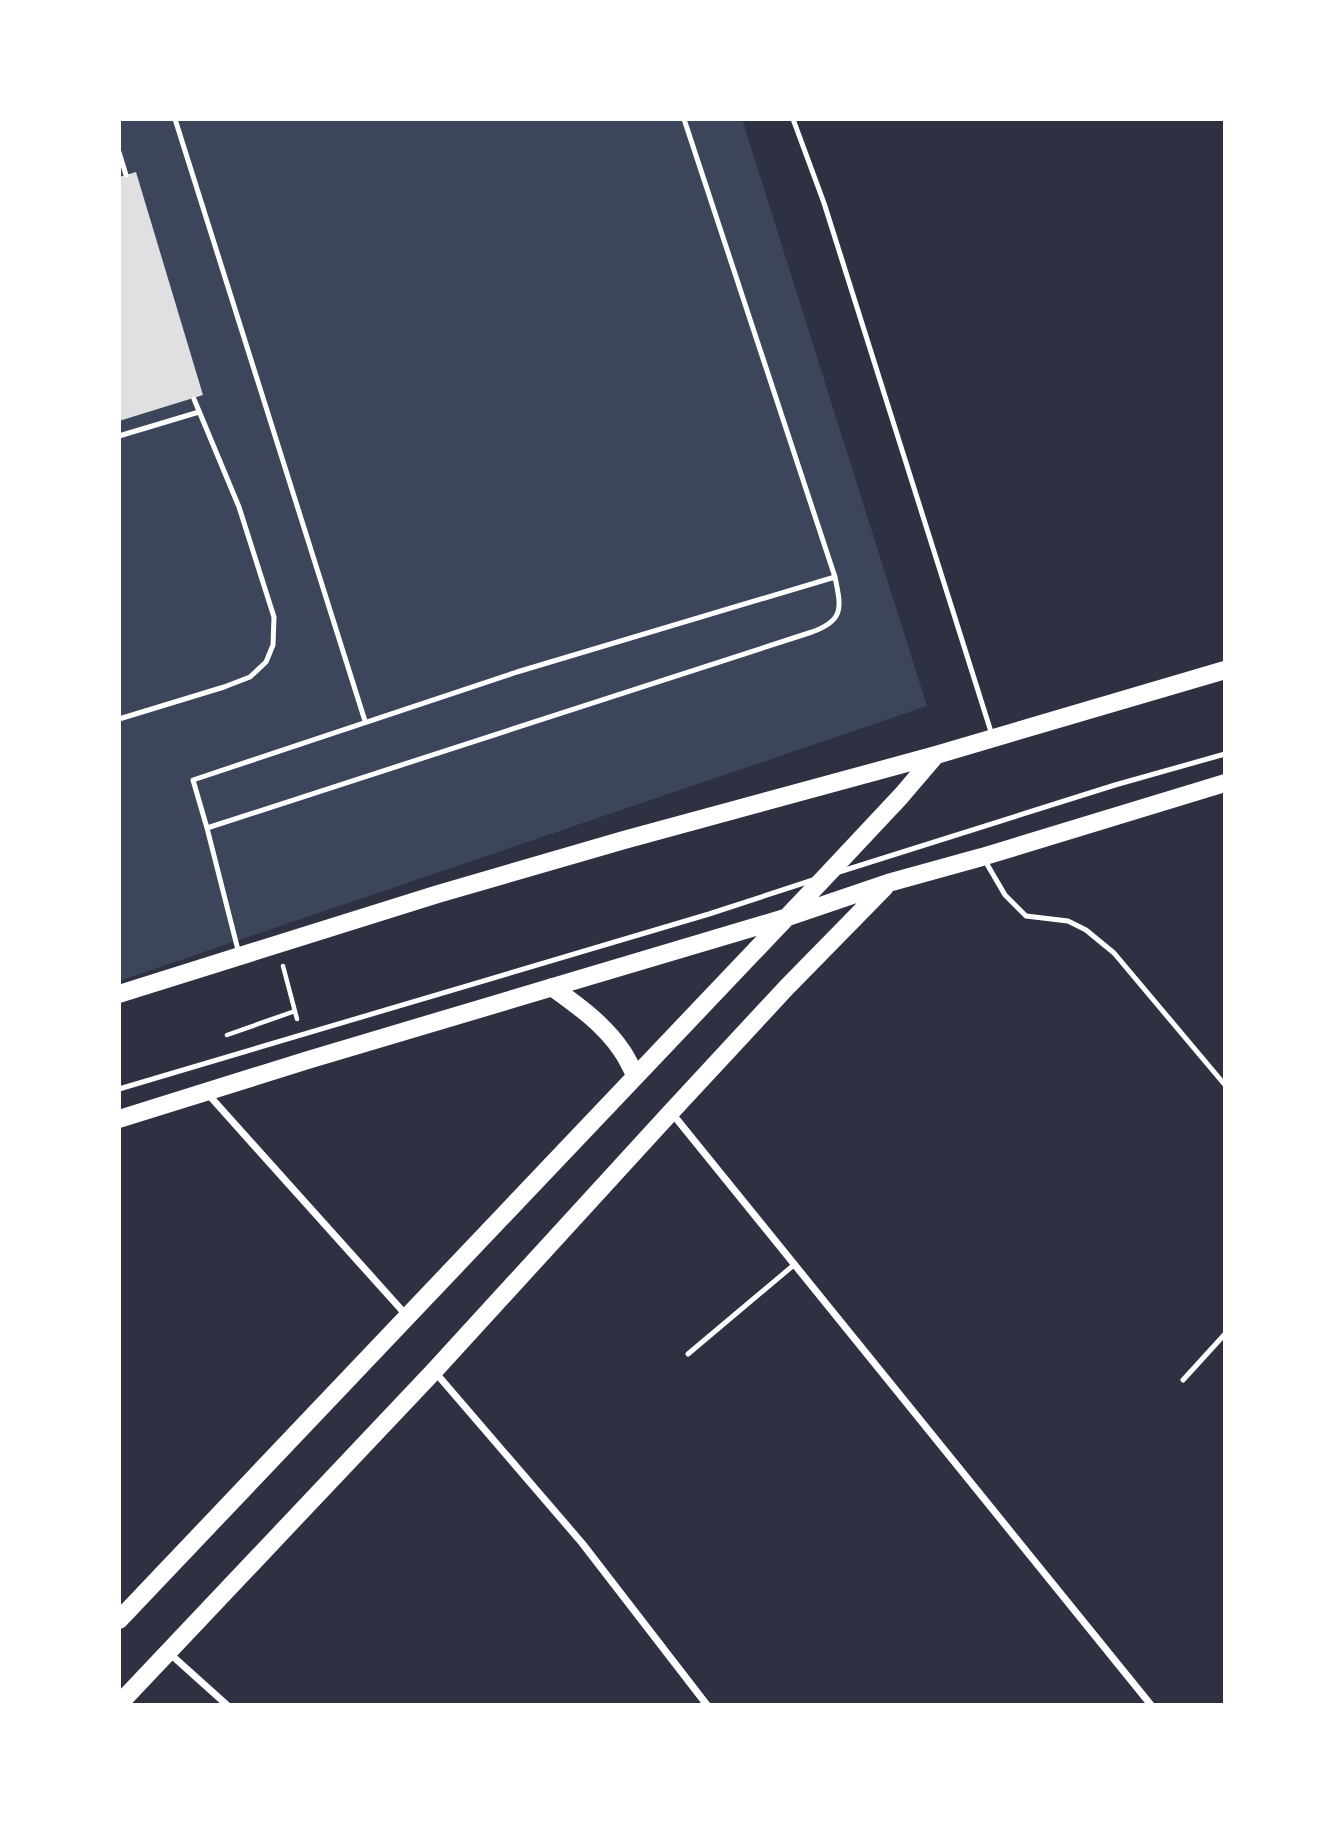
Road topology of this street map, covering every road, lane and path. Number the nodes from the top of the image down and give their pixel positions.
1 (175, 119) edge
2 (684, 119) edge
3 (793, 119) edge
4 (119, 152) edge
5 (126, 175) dead end
6 (194, 398) dead end
7 (199, 412) junction
8 (119, 436) edge
9 (835, 577) junction
10 (1225, 670) edge
11 (119, 719) edge
12 (365, 721) junction
13 (993, 738) junction
14 (1225, 754) edge
15 (936, 755) junction
16 (1224, 784) edge
17 (207, 828) junction
18 (982, 857) junction
19 (826, 876) junction
20 (888, 883) junction
21 (785, 918) junction
22 (277, 944) junction
23 (239, 956) junction
24 (552, 987) junction
25 (119, 994) edge
26 (295, 1011) junction
27 (301, 1035) junction
28 (223, 1037) dead end
29 (635, 1075) junction
30 (1225, 1085) edge
31 (119, 1089) edge
32 (206, 1093) junction
33 (671, 1112) junction
34 (119, 1119) edge
35 (795, 1264) junction
36 (408, 1317) junction
37 (1225, 1334) edge
38 (688, 1354) dead end
39 (434, 1371) junction
40 (1183, 1380) dead end
41 (119, 1620) edge
42 (167, 1652) junction
43 (119, 1704) edge
44 (227, 1705) edge
45 (707, 1705) edge
46 (1151, 1705) edge

1 - 12 lane
2 - 9 lane
3 - 13 lane
4 - 5 lane
6 - 7 lane
7 - 8 lane
7 - 11 lane
9 - 12 lane
9 - 17 lane
10 - 13 main road
12 - 17 lane
13 - 15 main road
14 - 19 lane
15 - 19 main road
15 - 22 main road
16 - 18 main road
17 - 23 lane
18 - 20 main road
18 - 30 lane
19 - 21 main road
19 - 27 lane
20 - 21 main road
20 - 33 main road
21 - 24 main road
21 - 29 main road
22 - 23 main road
22 - 26 path
23 - 25 main road
24 - 29 main road
24 - 32 main road
26 - 27 path
26 - 28 path
27 - 31 lane
29 - 36 main road
32 - 34 main road
32 - 36 street
33 - 35 street
33 - 39 main road
35 - 38 lane
35 - 46 street
36 - 41 main road
37 - 40 lane
39 - 42 main road
39 - 45 street
42 - 43 main road
42 - 44 street

